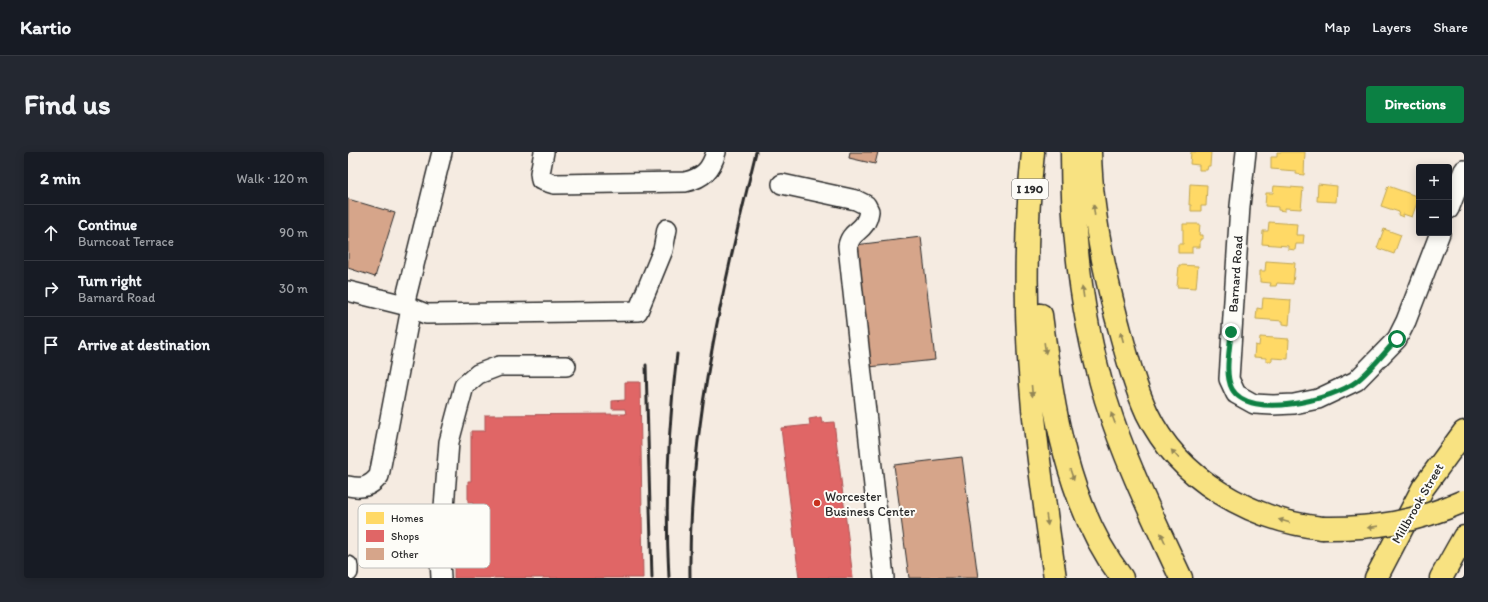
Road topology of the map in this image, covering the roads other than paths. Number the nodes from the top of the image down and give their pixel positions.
1 (442, 152) edge
2 (544, 152) edge
3 (1033, 152) edge
4 (1072, 152) edge
5 (1090, 152) edge
6 (1246, 152) edge
7 (713, 153) edge
8 (1464, 170) edge
9 (782, 184) dead end
10 (1452, 201) edge
11 (1028, 226) junction
12 (667, 228) dead end
13 (1439, 236) edge
14 (348, 291) edge
15 (408, 307) junction
16 (566, 366) dead end
17 (1464, 432) edge
18 (348, 486) edge
19 (1464, 501) edge
20 (444, 504) edge
21 (1464, 537) edge
22 (348, 566) edge
23 (440, 568) edge
24 (348, 572) edge
25 (1180, 576) edge
26 (441, 578) edge
27 (884, 578) edge
28 (1055, 578) edge
29 (1122, 578) edge
30 (1376, 578) edge
31 (1441, 578) edge

1 - 15 street
2 - 7 street
3 - 11 main road, I 190
25 -> 4 main road
19 -> 5 main road, bridge
6 - 13 street, Barnard Road
8 - 10 street
9 - 27 street
11 -> 28 main road
11 -> 29 main road
12 - 15 street
14 - 15 street
15 - 18 street
16 - 20 street
17 - 30 main road, Millbrook Street
21 - 31 main road
22 - 24 street
23 - 26 street

